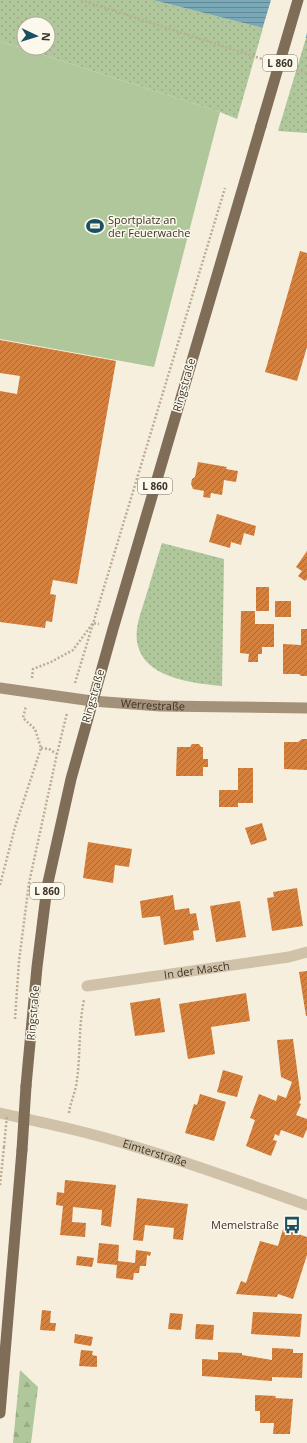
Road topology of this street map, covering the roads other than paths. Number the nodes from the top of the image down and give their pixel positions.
1 (298, 0) edge
2 (0, 688) edge
3 (92, 701) junction
4 (307, 708) edge
5 (307, 952) edge
6 (87, 986) road end
7 (0, 1112) edge
8 (307, 1205) edge
9 (0, 1413) edge

1 - 3 main road, Ringstraße / L 860, bridge
2 - 3 main road, Werrestraße
3 - 4 main road, Werrestraße
3 - 9 main road, Ringstraße / L 860, bridge
5 - 6 street, In der Masch
7 - 8 street, Eimterstraße

